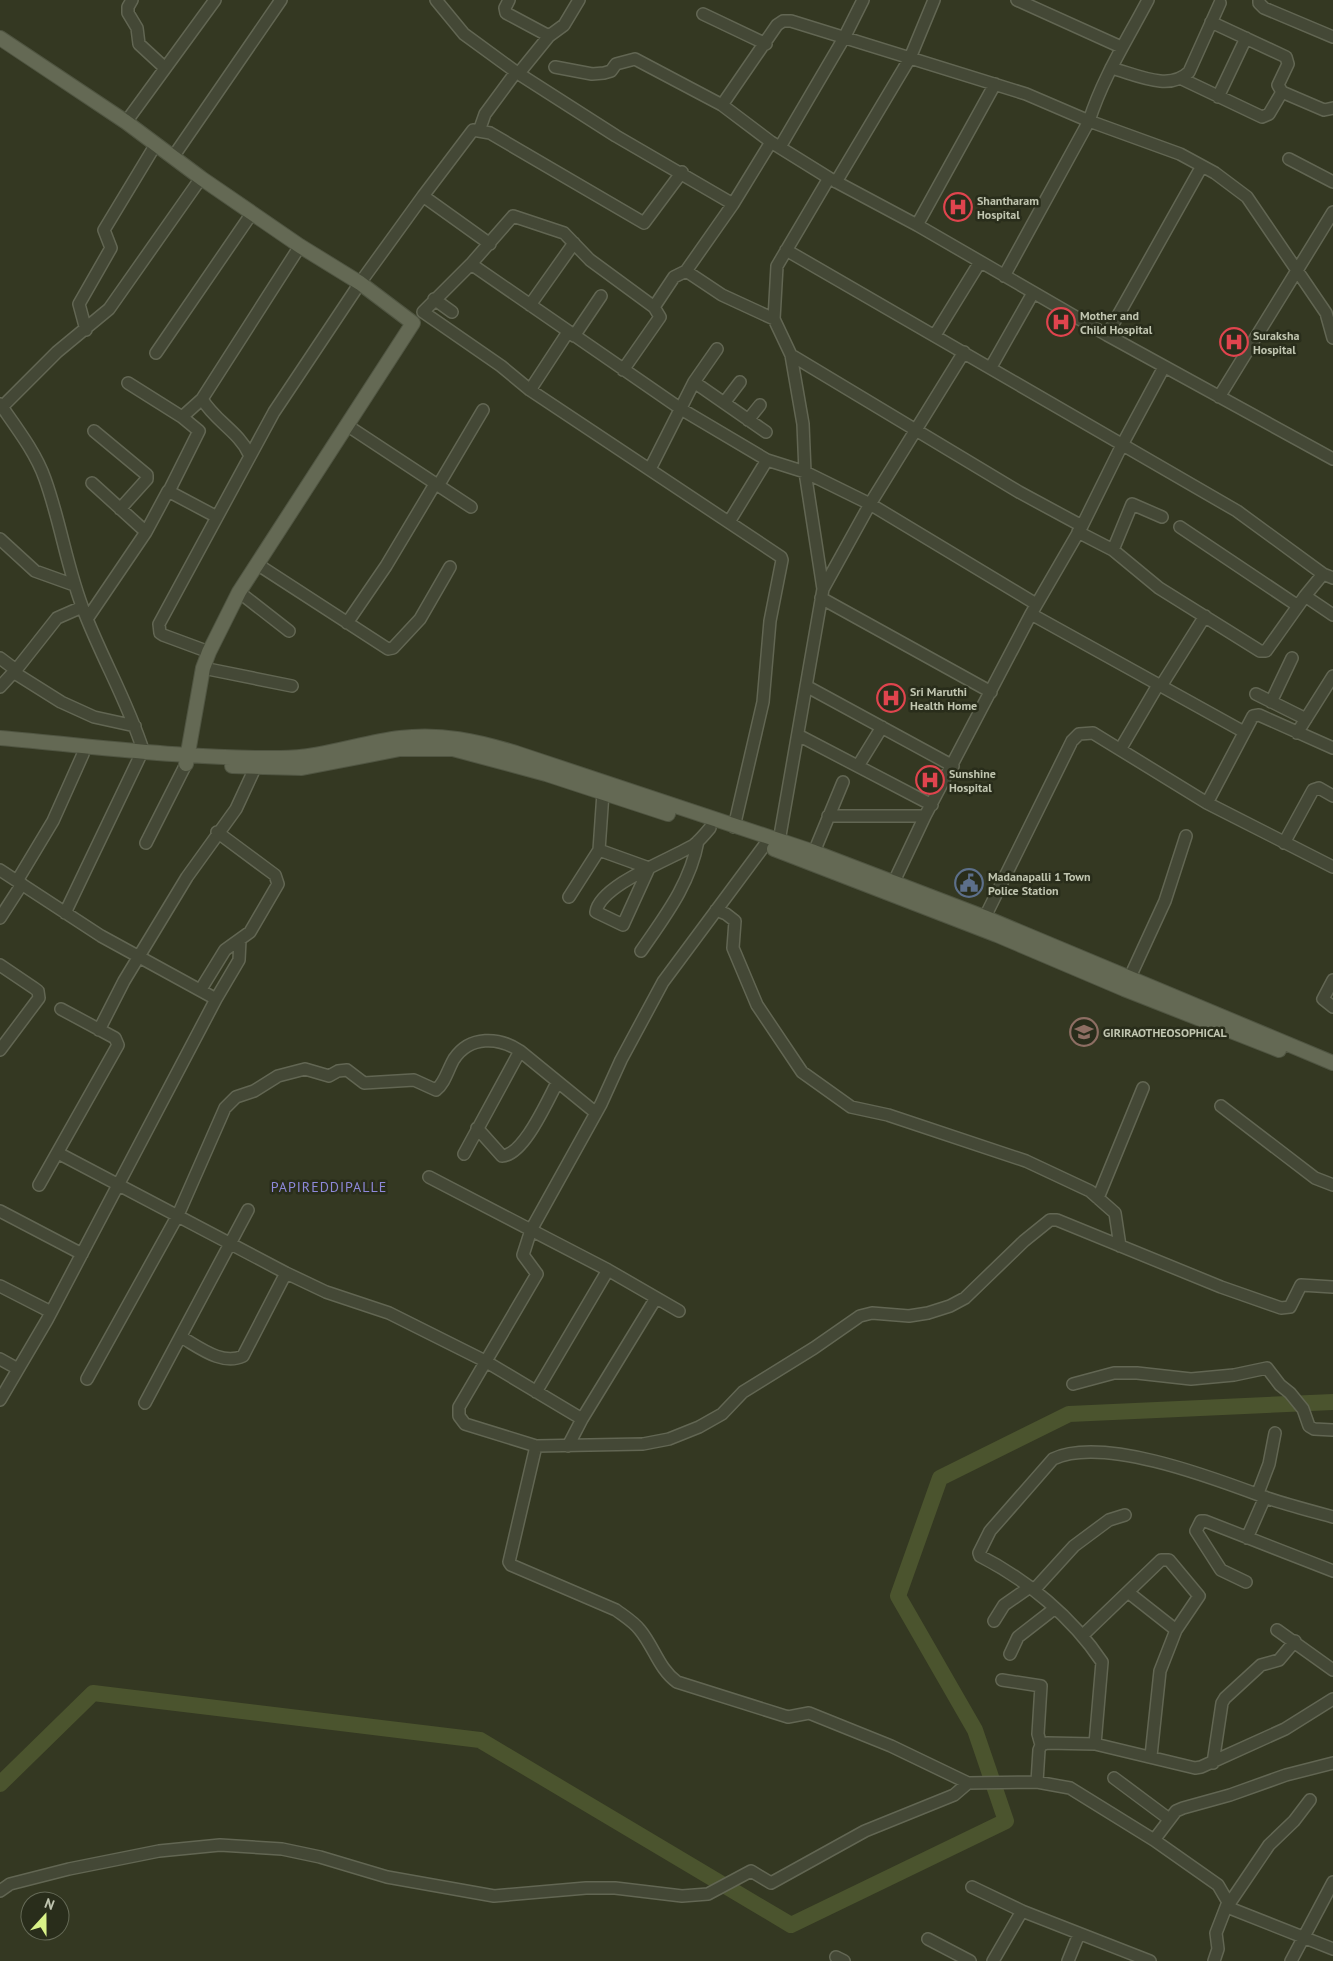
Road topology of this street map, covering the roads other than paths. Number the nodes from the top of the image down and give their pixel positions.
1 (132, 0) edge
2 (215, 0) edge
3 (281, 0) edge
4 (438, 0) edge
5 (509, 0) edge
6 (579, 0) edge
7 (863, 0) edge
8 (934, 0) edge
9 (1017, 0) edge
10 (1148, 0) edge
11 (1259, 0) edge
12 (1220, 3) dead end
13 (702, 14) dead end
14 (1211, 22) junction
15 (549, 36) junction
16 (1333, 37) edge
17 (0, 38) edge
18 (844, 38) junction
19 (1246, 38) junction
20 (766, 44) junction
21 (1121, 47) junction
22 (910, 58) junction
23 (554, 67) dead end
24 (165, 68) junction
25 (1111, 68) junction
26 (517, 73) junction
27 (1182, 79) junction
28 (995, 84) junction
29 (1282, 92) junction
30 (1218, 97) junction
31 (722, 105) junction
32 (1333, 108) edge
33 (1089, 121) junction
34 (126, 122) junction
35 (479, 131) junction
36 (156, 144) junction
37 (775, 145) junction
38 (173, 157) junction
39 (1288, 159) dead end
40 (1202, 166) junction
41 (682, 172) junction
42 (201, 178) junction
43 (833, 180) junction
44 (1333, 182) edge
45 (423, 196) junction
46 (733, 204) junction
47 (1333, 212) edge
48 (252, 213) junction
49 (917, 225) junction
50 (574, 243) junction
51 (490, 244) junction
52 (300, 246) junction
53 (786, 250) junction
54 (980, 262) junction
55 (471, 264) junction
56 (1298, 270) junction
57 (686, 271) junction
58 (1004, 276) junction
59 (360, 283) junction
60 (1033, 293) junction
61 (601, 296) dead end
62 (434, 299) junction
63 (530, 304) junction
64 (654, 307) junction
65 (1330, 310) edge
66 (422, 312) junction
67 (452, 312) dead end
68 (774, 319) junction
69 (413, 323) junction
70 (86, 330) junction
71 (571, 334) junction
72 (935, 335) junction
73 (1107, 335) junction
74 (1333, 338) edge
75 (717, 349) dead end
76 (964, 352) junction
77 (156, 354) dead end
78 (791, 356) junction
79 (990, 367) junction
80 (1164, 367) junction
81 (623, 370) junction
82 (694, 382) junction
83 (740, 382) dead end
84 (128, 383) dead end
85 (530, 390) junction
86 (1218, 397) junction
87 (202, 399) junction
88 (724, 403) junction
89 (760, 405) dead end
90 (1, 406) edge
91 (681, 409) junction
92 (483, 410) dead end
93 (182, 417) junction
94 (748, 420) junction
95 (348, 426) junction
96 (915, 430) junction
97 (94, 431) dead end
98 (766, 432) dead end
99 (1122, 445) junction
100 (249, 454) junction
101 (767, 460) junction
102 (1333, 460) edge
103 (650, 469) junction
104 (805, 472) junction
105 (92, 483) dead end
106 (436, 485) junction
107 (169, 491) junction
108 (870, 504) junction
109 (471, 507) dead end
110 (120, 510) junction
111 (217, 517) junction
112 (1162, 517) dead end
113 (730, 522) junction
114 (1180, 527) dead end
115 (1080, 529) junction
116 (146, 532) junction
117 (0, 539) edge
118 (1113, 550) junction
119 (257, 564) junction
120 (450, 567) dead end
121 (1328, 576) edge
122 (74, 584) junction
123 (239, 592) junction
124 (822, 594) junction
125 (1301, 601) junction
126 (82, 607) junction
127 (1033, 609) junction
128 (1333, 615) edge
129 (1205, 616) junction
130 (87, 618) junction
131 (347, 623) junction
132 (289, 631) dead end
133 (208, 652) junction
134 (0, 658) edge
135 (1292, 658) dead end
136 (203, 668) junction
137 (17, 671) junction
138 (1333, 676) edge
139 (292, 686) dead end
140 (806, 686) junction
141 (1159, 686) junction
142 (0, 687) edge
143 (990, 692) junction
144 (1256, 694) dead end
145 (1271, 702) junction
146 (1306, 718) junction
147 (135, 726) junction
148 (882, 728) junction
149 (1244, 732) junction
150 (1297, 733) junction
151 (798, 735) junction
152 (0, 738) edge
153 (0, 746) edge
154 (1120, 748) junction
155 (1333, 748) edge
156 (83, 754) junction
157 (142, 755) junction
158 (186, 759) junction
159 (858, 766) junction
160 (953, 766) junction
161 (255, 768) junction
162 (843, 782) dead end
163 (603, 793) junction
164 (1333, 796) edge
165 (1208, 803) junction
166 (932, 804) junction
167 (828, 816) junction
168 (926, 816) junction
169 (734, 827) junction
170 (710, 828) junction
171 (217, 832) junction
172 (1186, 836) dead end
173 (698, 841) junction
174 (146, 843) dead end
175 (1284, 843) junction
176 (773, 845) junction
177 (599, 850) junction
178 (814, 852) junction
179 (1333, 867) edge
180 (649, 868) junction
181 (0, 870) edge
182 (19, 883) junction
183 (891, 888) junction
184 (569, 897) dead end
185 (716, 910) junction
186 (65, 913) junction
187 (0, 918) edge
188 (981, 923) junction
189 (240, 940) junction
190 (641, 951) dead end
191 (139, 957) junction
192 (0, 965) edge
193 (1130, 977) junction
194 (1333, 980) edge
195 (201, 989) junction
196 (216, 999) junction
197 (1333, 1007) edge
198 (61, 1009) dead end
199 (99, 1030) junction
200 (0, 1050) edge
201 (520, 1051) junction
202 (1332, 1068) edge
203 (558, 1083) junction
204 (1143, 1088) dead end
205 (1221, 1106) dead end
206 (596, 1113) junction
207 (477, 1128) junction
208 (58, 1153) junction
209 (464, 1154) dead end
210 (429, 1177) dead end
211 (118, 1183) junction
212 (39, 1185) dead end
213 (1333, 1185) edge
214 (1098, 1198) junction
215 (248, 1210) dead end
216 (0, 1211) edge
217 (178, 1215) junction
218 (531, 1230) junction
219 (232, 1243) junction
220 (1120, 1246) junction
221 (82, 1254) junction
222 (608, 1270) junction
223 (286, 1273) junction
224 (0, 1286) edge
225 (1333, 1288) edge
226 (656, 1298) junction
227 (678, 1311) dead end
228 (51, 1312) junction
229 (181, 1337) junction
230 (0, 1359) edge
231 (485, 1362) junction
232 (18, 1369) junction
233 (87, 1380) dead end
234 (1073, 1384) dead end
235 (536, 1392) junction
236 (0, 1400) edge
237 (145, 1403) dead end
238 (582, 1419) junction
239 (1333, 1430) edge
240 (1275, 1433) dead end
241 (536, 1446) junction
242 (568, 1446) junction
243 (1262, 1495) junction
244 (1125, 1515) dead end
245 (1333, 1517) edge
246 (1247, 1538) junction
247 (1333, 1571) edge
248 (1246, 1582) dead end
249 (1032, 1588) junction
250 (1129, 1592) junction
251 (1054, 1609) junction
252 (994, 1621) dead end
253 (1176, 1630) junction
254 (1278, 1630) dead end
255 (1082, 1636) junction
256 (1296, 1641) junction
257 (1010, 1654) dead end
258 (1333, 1670) edge
259 (1002, 1680) dead end
260 (1333, 1699) edge
261 (1095, 1744) junction
262 (1040, 1745) junction
263 (1151, 1756) junction
264 (1213, 1763) junction
265 (1333, 1763) edge
266 (1114, 1778) dead end
267 (1032, 1782) junction
268 (968, 1783) junction
269 (1310, 1800) dead end
270 (1170, 1819) junction
271 (1154, 1840) junction
272 (1333, 1882) edge
273 (972, 1886) dead end
274 (1, 1889) edge
275 (1228, 1903) junction
276 (1022, 1912) junction
277 (1079, 1934) junction
278 (1301, 1938) junction
279 (928, 1939) dead end
280 (1333, 1950) edge
281 (970, 1961) edge
282 (993, 1961) edge
283 (1068, 1961) edge
284 (1150, 1961) edge
285 (1214, 1961) edge
286 (1291, 1961) edge

1 - 24 street
2 - 24 street
3 - 38 street
4 - 26 street
5 - 15 street
6 - 15 street
7 - 18 street
8 - 22 street
9 - 21 street
10 - 21 street
11 - 16 street
12 - 14 street
13 - 20 street
14 - 19 street
14 - 27 street
15 - 26 street
17 - 34 main road
18 - 20 street
18 - 22 street
18 - 37 street
19 - 29 street
19 - 30 street
20 - 31 street
21 - 25 street
22 - 28 street
22 - 43 street
23 - 31 street
24 - 34 street
25 - 27 street
25 - 33 street
26 - 35 street
26 - 41 street
27 - 30 street
28 - 33 street
28 - 49 street
29 - 30 street
29 - 32 street
31 - 37 street
33 - 40 street
33 - 58 street
34 - 36 main road
35 - 41 street
35 - 45 street
36 - 38 main road
36 - 70 street
37 - 43 street
37 - 46 street
38 - 42 main road
39 - 44 street
40 - 56 street
40 - 73 street
41 - 46 street
42 - 48 main road
42 - 70 street
43 - 49 street
43 - 53 street
45 - 51 street
45 - 59 street
46 - 57 street
47 - 56 street
48 - 52 main road
48 - 77 street
49 - 54 street
50 - 51 street
50 - 63 street
50 - 64 street
51 - 55 street
52 - 59 main road
52 - 87 street
53 - 68 street
53 - 72 street
54 - 58 street
54 - 72 street
55 - 62 street
55 - 63 street
56 - 65 street
56 - 86 street
57 - 64 street
57 - 68 street
58 - 60 street
59 - 69 main road
59 - 100 street
60 - 73 street
60 - 79 street
61 - 71 street
62 - 66 street
62 - 67 street
63 - 71 street
64 - 81 street
65 - 74 street
66 - 69 street
66 - 85 street
68 - 78 street
69 - 95 main road
70 - 90 street
71 - 81 street
71 - 85 street
72 - 76 street
73 - 80 street
75 - 82 street
76 - 79 street
76 - 96 street
78 - 96 street
78 - 104 street
79 - 99 street
80 - 86 street
80 - 99 street
81 - 91 street
82 - 88 street
82 - 91 street
83 - 88 street
84 - 93 street
85 - 103 street
86 - 102 street
87 - 93 street
87 - 100 street
88 - 94 street
89 - 94 street
90 - 122 street
91 - 101 street
91 - 103 street
92 - 106 street
93 - 107 street
94 - 98 street
95 - 106 street
95 - 119 main road
96 - 108 street
96 - 115 street
97 - 110 street
99 - 115 street
99 - 121 street
100 - 111 street
101 - 104 street
101 - 113 street
103 - 113 street
104 - 108 street
104 - 124 street
105 - 110 street
106 - 109 street
106 - 131 street
107 - 111 street
107 - 116 street
108 - 124 street
108 - 127 street
110 - 116 street
111 - 133 street
112 - 118 street
113 - 169 street
114 - 125 street
115 - 118 street
115 - 127 street
116 - 130 street
117 - 122 street
118 - 129 street
119 - 123 main road
119 - 131 street
120 - 131 street
121 - 125 street
122 - 126 street
123 - 132 street
123 - 133 main road
124 - 140 street
124 - 143 street
125 - 128 street
125 - 129 street
126 - 130 street
126 - 137 street
127 - 141 street
127 - 143 street
129 - 141 street
130 - 147 street
133 - 136 main road
134 - 137 street
135 - 145 street
136 - 139 street
136 - 158 main road
137 - 142 street
137 - 147 street
138 - 146 street
140 - 148 street
140 - 151 street
141 - 149 street
141 - 154 street
143 - 160 street
144 - 145 street
145 - 146 street
146 - 150 street
147 - 157 street
148 - 159 street
148 - 160 street
149 - 150 street
149 - 165 street
150 - 155 street
151 - 159 street
151 - 176 street
152 - 157 main road
153 - 156 main road
154 - 165 street
154 - 188 street
156 - 157 main road
156 - 182 street
157 - 158 main road
157 - 186 street
158 - 161 main road
158 - 169 main road
158 - 174 street
159 - 166 street
160 - 166 street
161 - 163 main road
161 - 171 street
162 - 167 street
163 - 170 main road
163 - 177 street
164 - 175 street
165 - 175 street
166 - 168 street
167 - 168 street
167 - 178 street
168 - 183 street
169 - 176 main road
170 - 173 street
170 - 176 main road
171 - 189 street
171 - 191 street
172 - 193 street
173 - 180 street
173 - 190 street
175 - 179 street
176 - 178 main road
176 - 183 main road
176 - 185 street
177 - 180 street
177 - 184 street
178 - 183 main road
180 - 180 street
181 - 182 street
182 - 186 street
182 - 187 street
183 - 188 main road
185 - 206 street
185 - 214 street
186 - 191 street
188 - 193 main road
188 - 202 main road
189 - 195 street
189 - 196 street
191 - 195 street
191 - 199 street
192 - 200 street
193 - 202 main road
194 - 197 street
195 - 196 street
196 - 211 street
198 - 199 street
199 - 208 street
201 - 203 street
201 - 207 street
201 - 217 street
203 - 206 street
203 - 207 street
204 - 214 street
205 - 213 street
206 - 218 street
207 - 209 street
208 - 211 street
208 - 212 street
210 - 218 street
211 - 217 street
211 - 221 street
214 - 220 street
215 - 219 street
216 - 221 street
217 - 219 street
217 - 233 street
218 - 222 street
218 - 231 street
219 - 223 street
219 - 229 street
220 - 225 street
220 - 242 street
221 - 228 street
222 - 226 street
222 - 235 street
223 - 229 street
223 - 231 street
224 - 228 street
226 - 227 street
226 - 238 street
228 - 232 street
229 - 237 street
230 - 232 street
231 - 235 street
231 - 241 street
232 - 236 street
234 - 239 street
235 - 238 street
238 - 242 street
240 - 243 street
241 - 242 street
241 - 268 street
243 - 245 street
243 - 246 street
243 - 249 street
244 - 249 street
246 - 247 street
246 - 248 street
249 - 251 street
249 - 252 street
250 - 253 street
250 - 253 street
250 - 255 street
251 - 255 street
251 - 257 street
253 - 263 street
254 - 256 street
255 - 261 street
256 - 258 street
256 - 264 street
259 - 262 street
260 - 264 street
261 - 262 street
261 - 263 street
262 - 267 street
263 - 264 street
265 - 270 street
266 - 270 street
267 - 268 street
267 - 271 street
268 - 274 street
269 - 275 street
270 - 271 street
271 - 275 street
272 - 278 street
273 - 276 street
275 - 278 street
275 - 285 street
276 - 277 street
276 - 282 street
277 - 283 street
277 - 284 street
278 - 280 street
278 - 286 street
279 - 281 street

